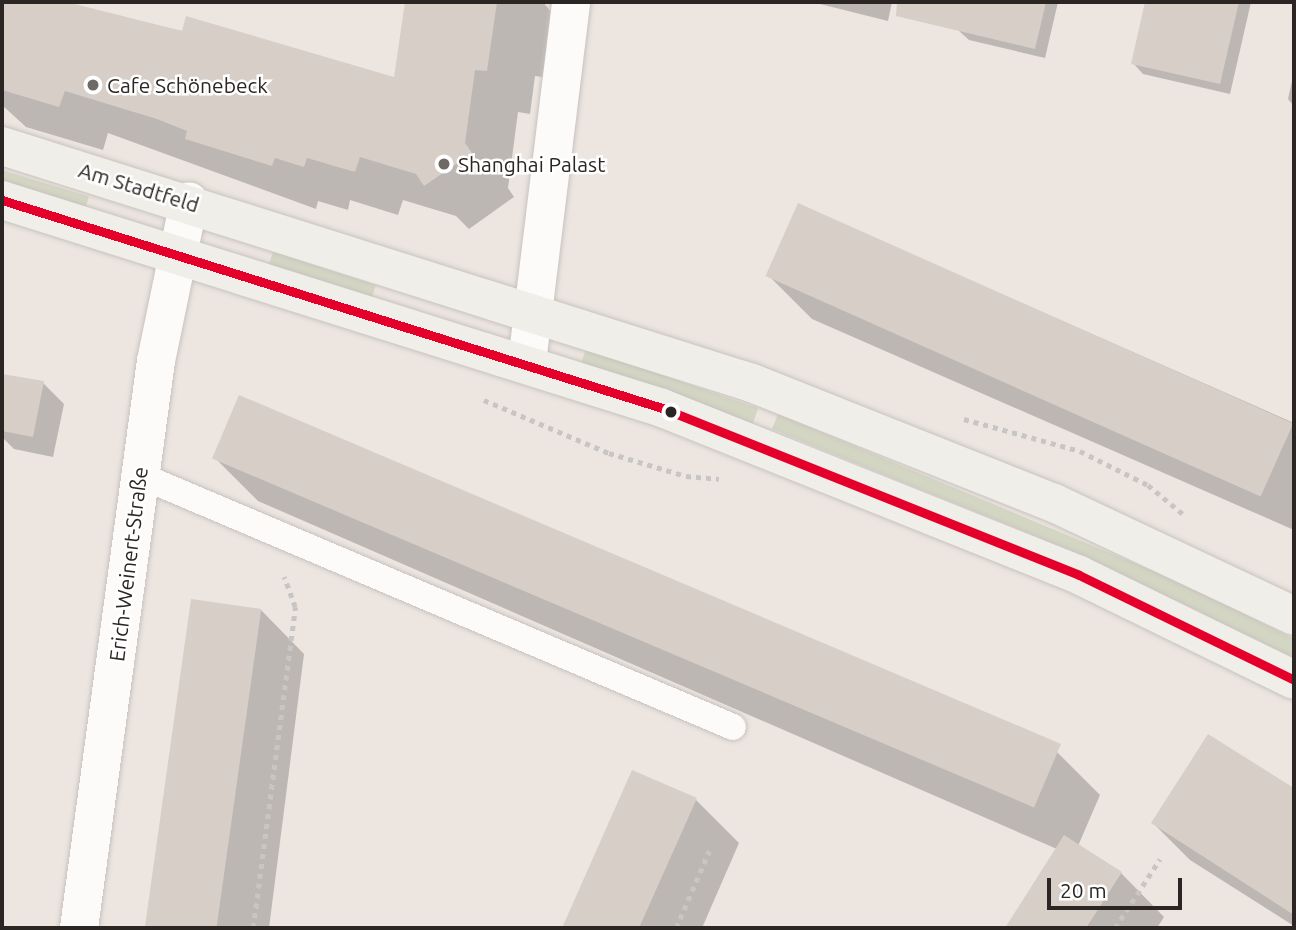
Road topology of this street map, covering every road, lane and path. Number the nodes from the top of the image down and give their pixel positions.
1 (571, 2) edge
2 (2, 146) edge
3 (2, 200) edge
4 (189, 201) junction
5 (176, 253) junction
6 (533, 312) junction
7 (527, 362) junction
8 (475, 396) dead end
9 (139, 475) junction
10 (727, 480) dead end
11 (267, 533) junction
12 (1294, 617) edge
13 (1294, 680) edge
14 (733, 727) dead end
15 (709, 851) dead end
16 (1160, 859) dead end
17 (79, 928) edge
18 (253, 928) edge
19 (676, 928) edge
20 (1115, 928) edge

1 - 6 street
2 - 4 street, Am Stadtfeld
3 - 5 street
4 - 5 street, Erich-Weinert-Straße
4 - 6 street, Am Stadtfeld
5 - 7 street
5 - 9 street, Erich-Weinert-Straße
6 - 7 street
6 - 12 street, Am Stadtfeld
7 - 13 street
8 - 10 path
9 - 11 lane
9 - 17 street, Erich-Weinert-Straße
11 - 14 lane
11 - 18 path
15 - 19 path
16 - 20 path

